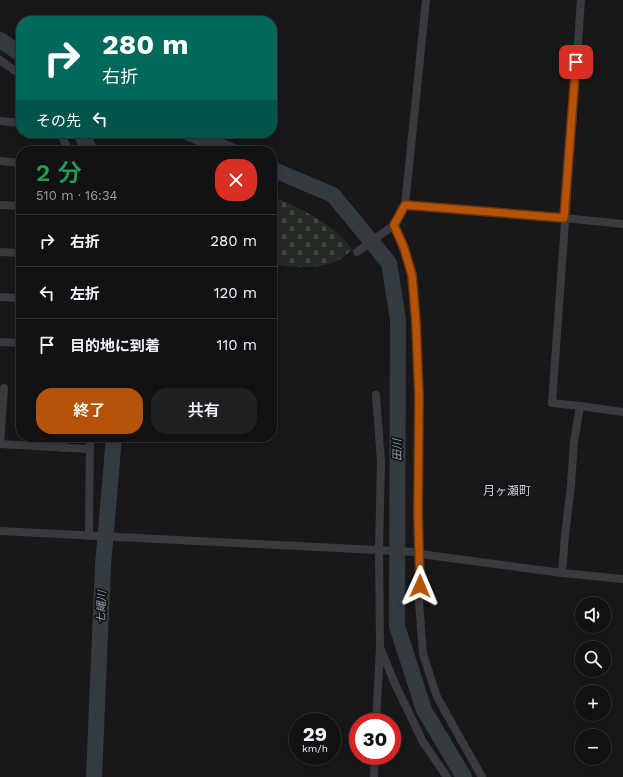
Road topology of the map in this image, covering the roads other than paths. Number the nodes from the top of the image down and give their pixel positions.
1 (426, 0) edge
2 (581, 0) edge
3 (0, 60) edge
4 (16, 71) edge
5 (0, 121) edge
6 (16, 123) edge
7 (0, 161) edge
8 (16, 162) edge
9 (0, 205) edge
10 (405, 205) junction
11 (16, 206) edge
12 (564, 218) junction
13 (623, 224) edge
14 (392, 226) junction
15 (358, 251) dead end
16 (0, 252) edge
17 (16, 253) edge
18 (0, 298) edge
19 (16, 298) edge
20 (0, 342) edge
21 (16, 343) edge
22 (2, 388) edge
23 (16, 388) edge
24 (376, 394) dead end
25 (580, 406) junction
26 (623, 412) edge
27 (63, 442) edge
28 (90, 442) edge
29 (0, 444) edge
30 (62, 448) junction
31 (89, 450) junction
32 (0, 531) edge
33 (90, 536) junction
34 (380, 550) junction
35 (418, 553) junction
36 (562, 573) junction
37 (623, 579) edge
38 (380, 647) junction
39 (376, 713) edge
40 (375, 765) edge
41 (374, 777) edge
42 (447, 777) edge
43 (482, 777) edge

1 - 10 street
2 - 12 street
3 - 4 street
5 - 6 street
7 - 8 street
9 - 11 street
10 - 12 street
10 - 14 street
12 - 13 street
12 - 25 street
14 - 15 street
14 - 35 street
16 - 17 street
18 - 19 street
20 - 21 street
22 - 23 street
22 - 29 street
24 - 34 street
25 - 26 street
25 - 36 street
27 - 30 street
28 - 31 street
29 - 30 street
30 - 31 street
31 - 33 street
32 - 33 street
33 - 34 street
34 - 35 street
34 - 38 street
35 - 36 street
35 - 43 street
36 - 37 street
38 - 39 street
38 - 42 street
40 - 41 street

